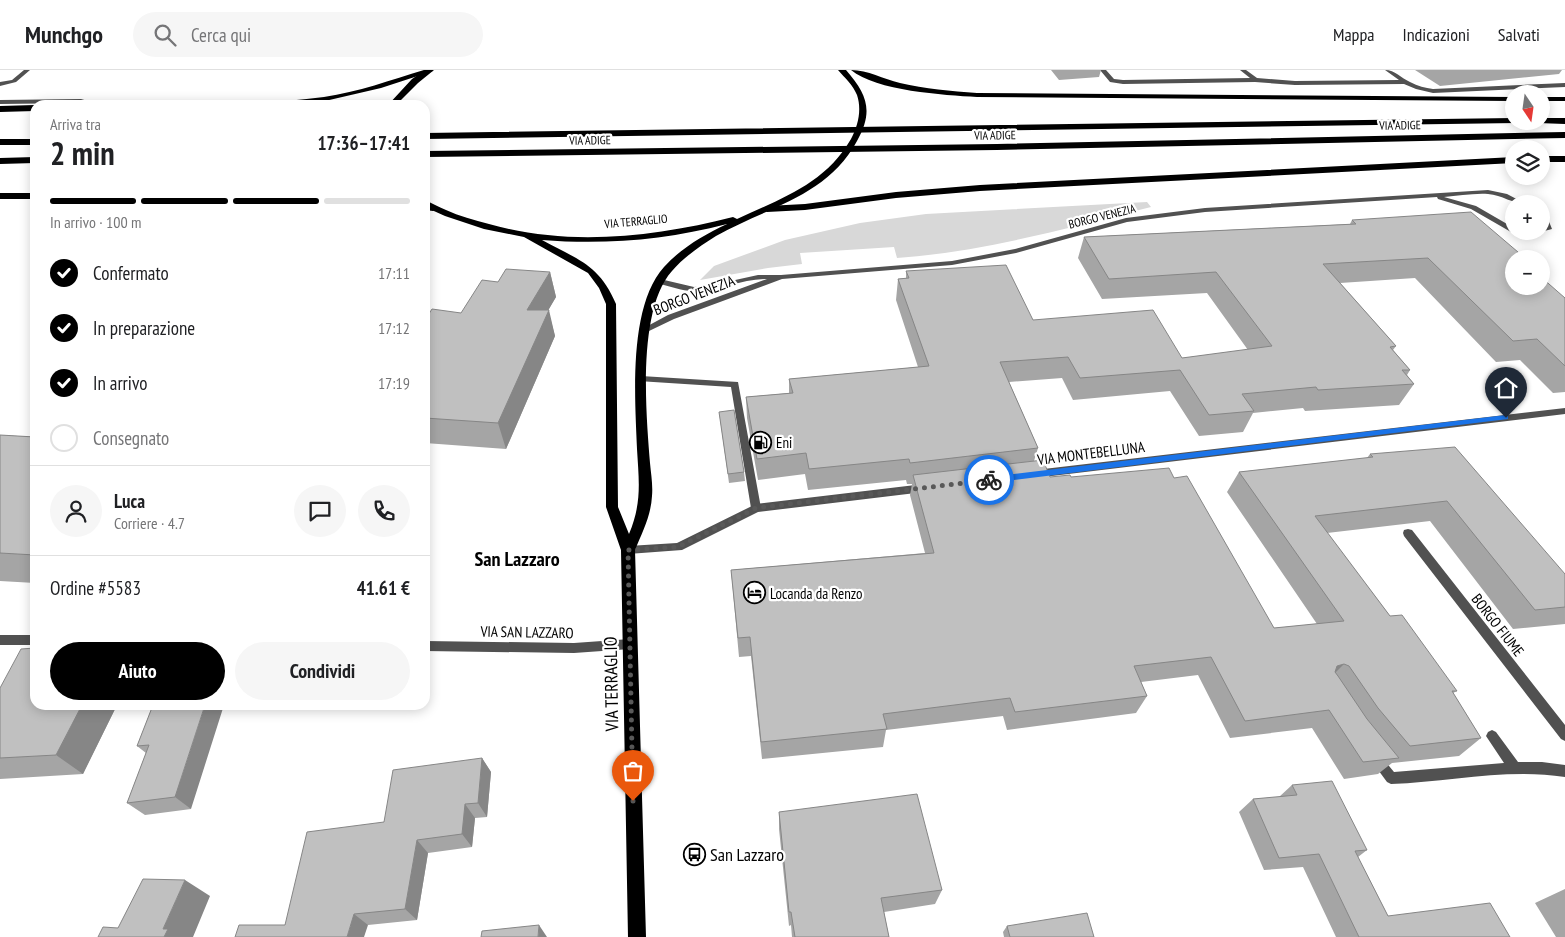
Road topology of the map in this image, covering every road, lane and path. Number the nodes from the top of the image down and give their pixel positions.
1 (27, 70) edge
2 (430, 70) edge
3 (842, 70) edge
4 (855, 70) edge
5 (1103, 70) edge
6 (1243, 70) edge
7 (1388, 70) edge
8 (1255, 80) junction
9 (1406, 82) junction
10 (0, 84) edge
11 (1565, 86) edge
12 (1505, 99) edge
13 (1550, 99) edge
14 (1565, 99) edge
15 (312, 100) edge
16 (397, 100) edge
17 (0, 102) edge
18 (30, 102) edge
19 (30, 108) edge
20 (0, 109) edge
21 (1565, 120) edge
22 (1505, 121) edge
23 (1550, 121) edge
24 (1565, 134) edge
25 (430, 136) edge
26 (0, 142) edge
27 (30, 142) edge
28 (430, 154) edge
29 (1550, 159) edge
30 (1565, 159) edge
31 (30, 160) edge
32 (1505, 160) edge
33 (0, 161) edge
34 (1507, 195) edge
35 (0, 196) edge
36 (30, 196) edge
37 (1432, 196) junction
38 (430, 207) edge
39 (767, 209) junction
40 (746, 218) junction
41 (1505, 228) edge
42 (527, 235) junction
43 (781, 277) junction
44 (660, 281) junction
45 (646, 329) junction
46 (641, 379) junction
47 (1565, 410) edge
48 (1022, 476) edge
49 (934, 487) edge
50 (756, 508) junction
51 (1408, 533) dead end
52 (628, 550) junction
53 (0, 640) edge
54 (30, 640) edge
55 (630, 644) junction
56 (430, 646) edge
57 (1565, 735) edge
58 (1492, 736) dead end
59 (1366, 747) edge
60 (1515, 768) junction
61 (1565, 771) edge
62 (636, 937) edge

1 - 10 street
2 - 15 highway
2 - 16 main road
3 - 39 main road, VIA TERRAGLIO
4 - 12 highway
5 - 8 street
6 - 8 street
7 - 9 street
8 - 9 street
9 - 11 street
13 - 14 highway
17 - 18 street
19 - 20 highway
21 - 23 highway
22 - 25 highway, VIA ADIGE
24 - 28 highway, VIA ADIGE
26 - 27 highway
29 - 30 highway
31 - 33 highway
32 - 39 highway
34 - 37 street, BORGO VENEZIA
35 - 36 highway
37 - 41 street, BORGO VENEZIA
37 - 43 street, BORGO VENEZIA
38 - 42 main road, VIA TERRAGLIO
39 - 40 main road, VIA TERRAGLIO
40 - 42 main road, VIA TERRAGLIO
40 - 44 main road, VIA TERRAGLIO
42 - 52 main road, VIA TERRAGLIO
43 - 44 street, BORGO VENEZIA
43 - 45 street, BORGO VENEZIA
44 - 45 main road, VIA TERRAGLIO
45 - 46 main road, VIA TERRAGLIO
46 - 50 street
46 - 52 main road, VIA TERRAGLIO
47 - 48 street, VIA MONTEBELLUNA
49 - 50 street
50 - 52 street
51 - 57 street, BORGO FIUME
52 - 55 main road, VIA TERRAGLIO
53 - 54 street
55 - 56 street, VIA SAN LAZZARO
55 - 62 main road, VIA TERRAGLIO
58 - 60 street
59 - 60 street
60 - 61 street

